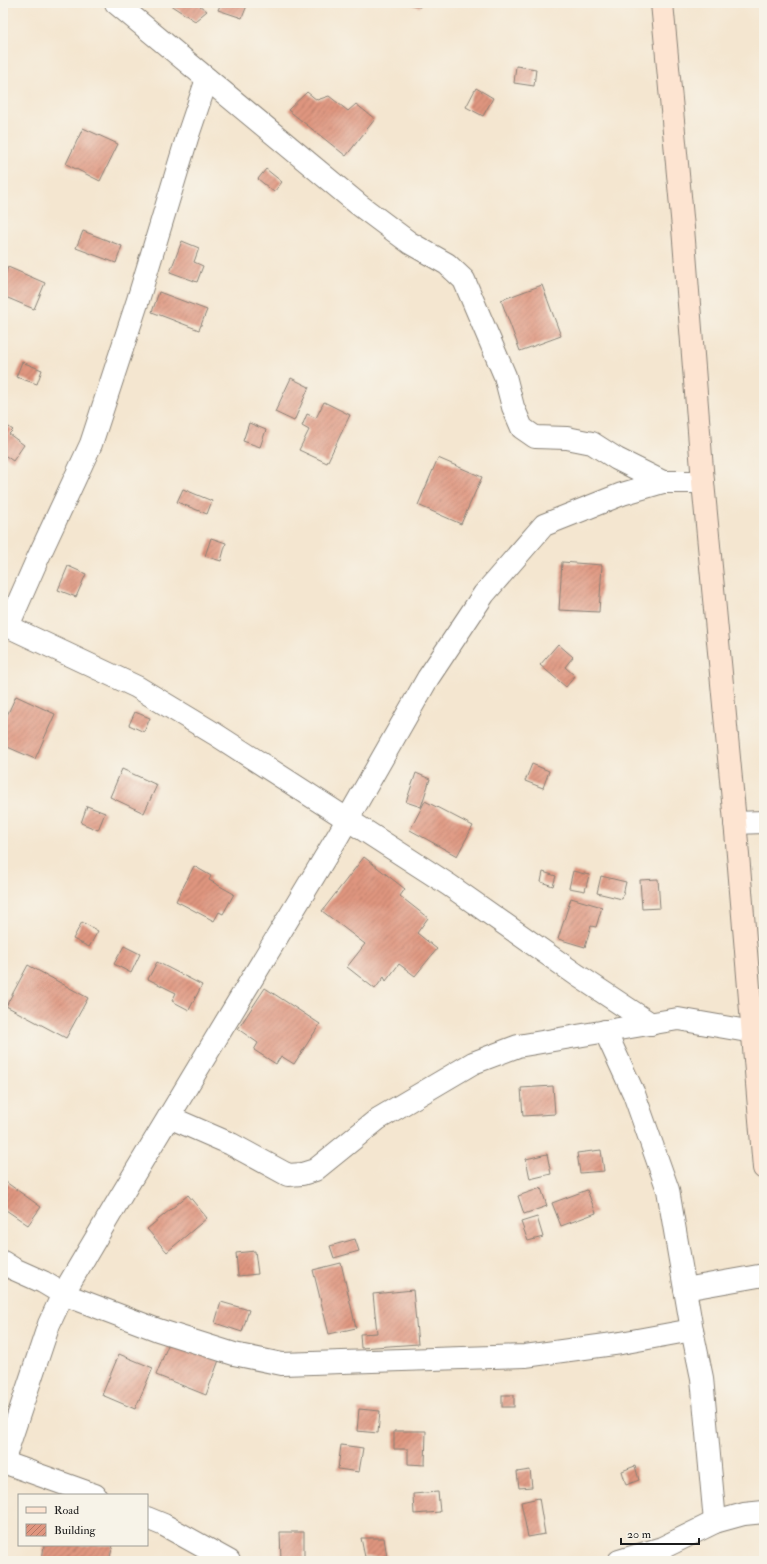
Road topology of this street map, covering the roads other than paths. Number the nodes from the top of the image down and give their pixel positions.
1 (116, 3) edge
2 (662, 3) edge
3 (207, 80) junction
4 (663, 482) junction
5 (703, 482) junction
6 (5, 626) edge
7 (348, 820) junction
8 (764, 822) edge
9 (735, 823) junction
10 (651, 1024) junction
11 (605, 1031) junction
12 (753, 1032) junction
13 (169, 1117) junction
14 (764, 1168) edge
15 (3, 1262) edge
16 (764, 1275) edge
17 (685, 1289) junction
18 (63, 1294) junction
19 (692, 1330) junction
20 (3, 1462) edge
21 (92, 1494) edge
22 (764, 1512) edge
23 (148, 1518) edge
24 (715, 1522) junction
25 (229, 1561) edge
26 (619, 1561) edge

1 - 3 street
2 - 5 street
3 - 4 street
3 - 6 street
4 - 5 street
4 - 7 street
5 - 9 street
6 - 7 street
7 - 10 street
7 - 13 street
8 - 9 street
9 - 12 street
10 - 11 street
10 - 12 street
11 - 13 street
11 - 17 street
12 - 14 street
13 - 18 street
15 - 18 street
16 - 17 street
17 - 19 street
18 - 19 street
18 - 20 street
19 - 24 street
20 - 21 street
22 - 24 street
23 - 25 street
24 - 26 street

